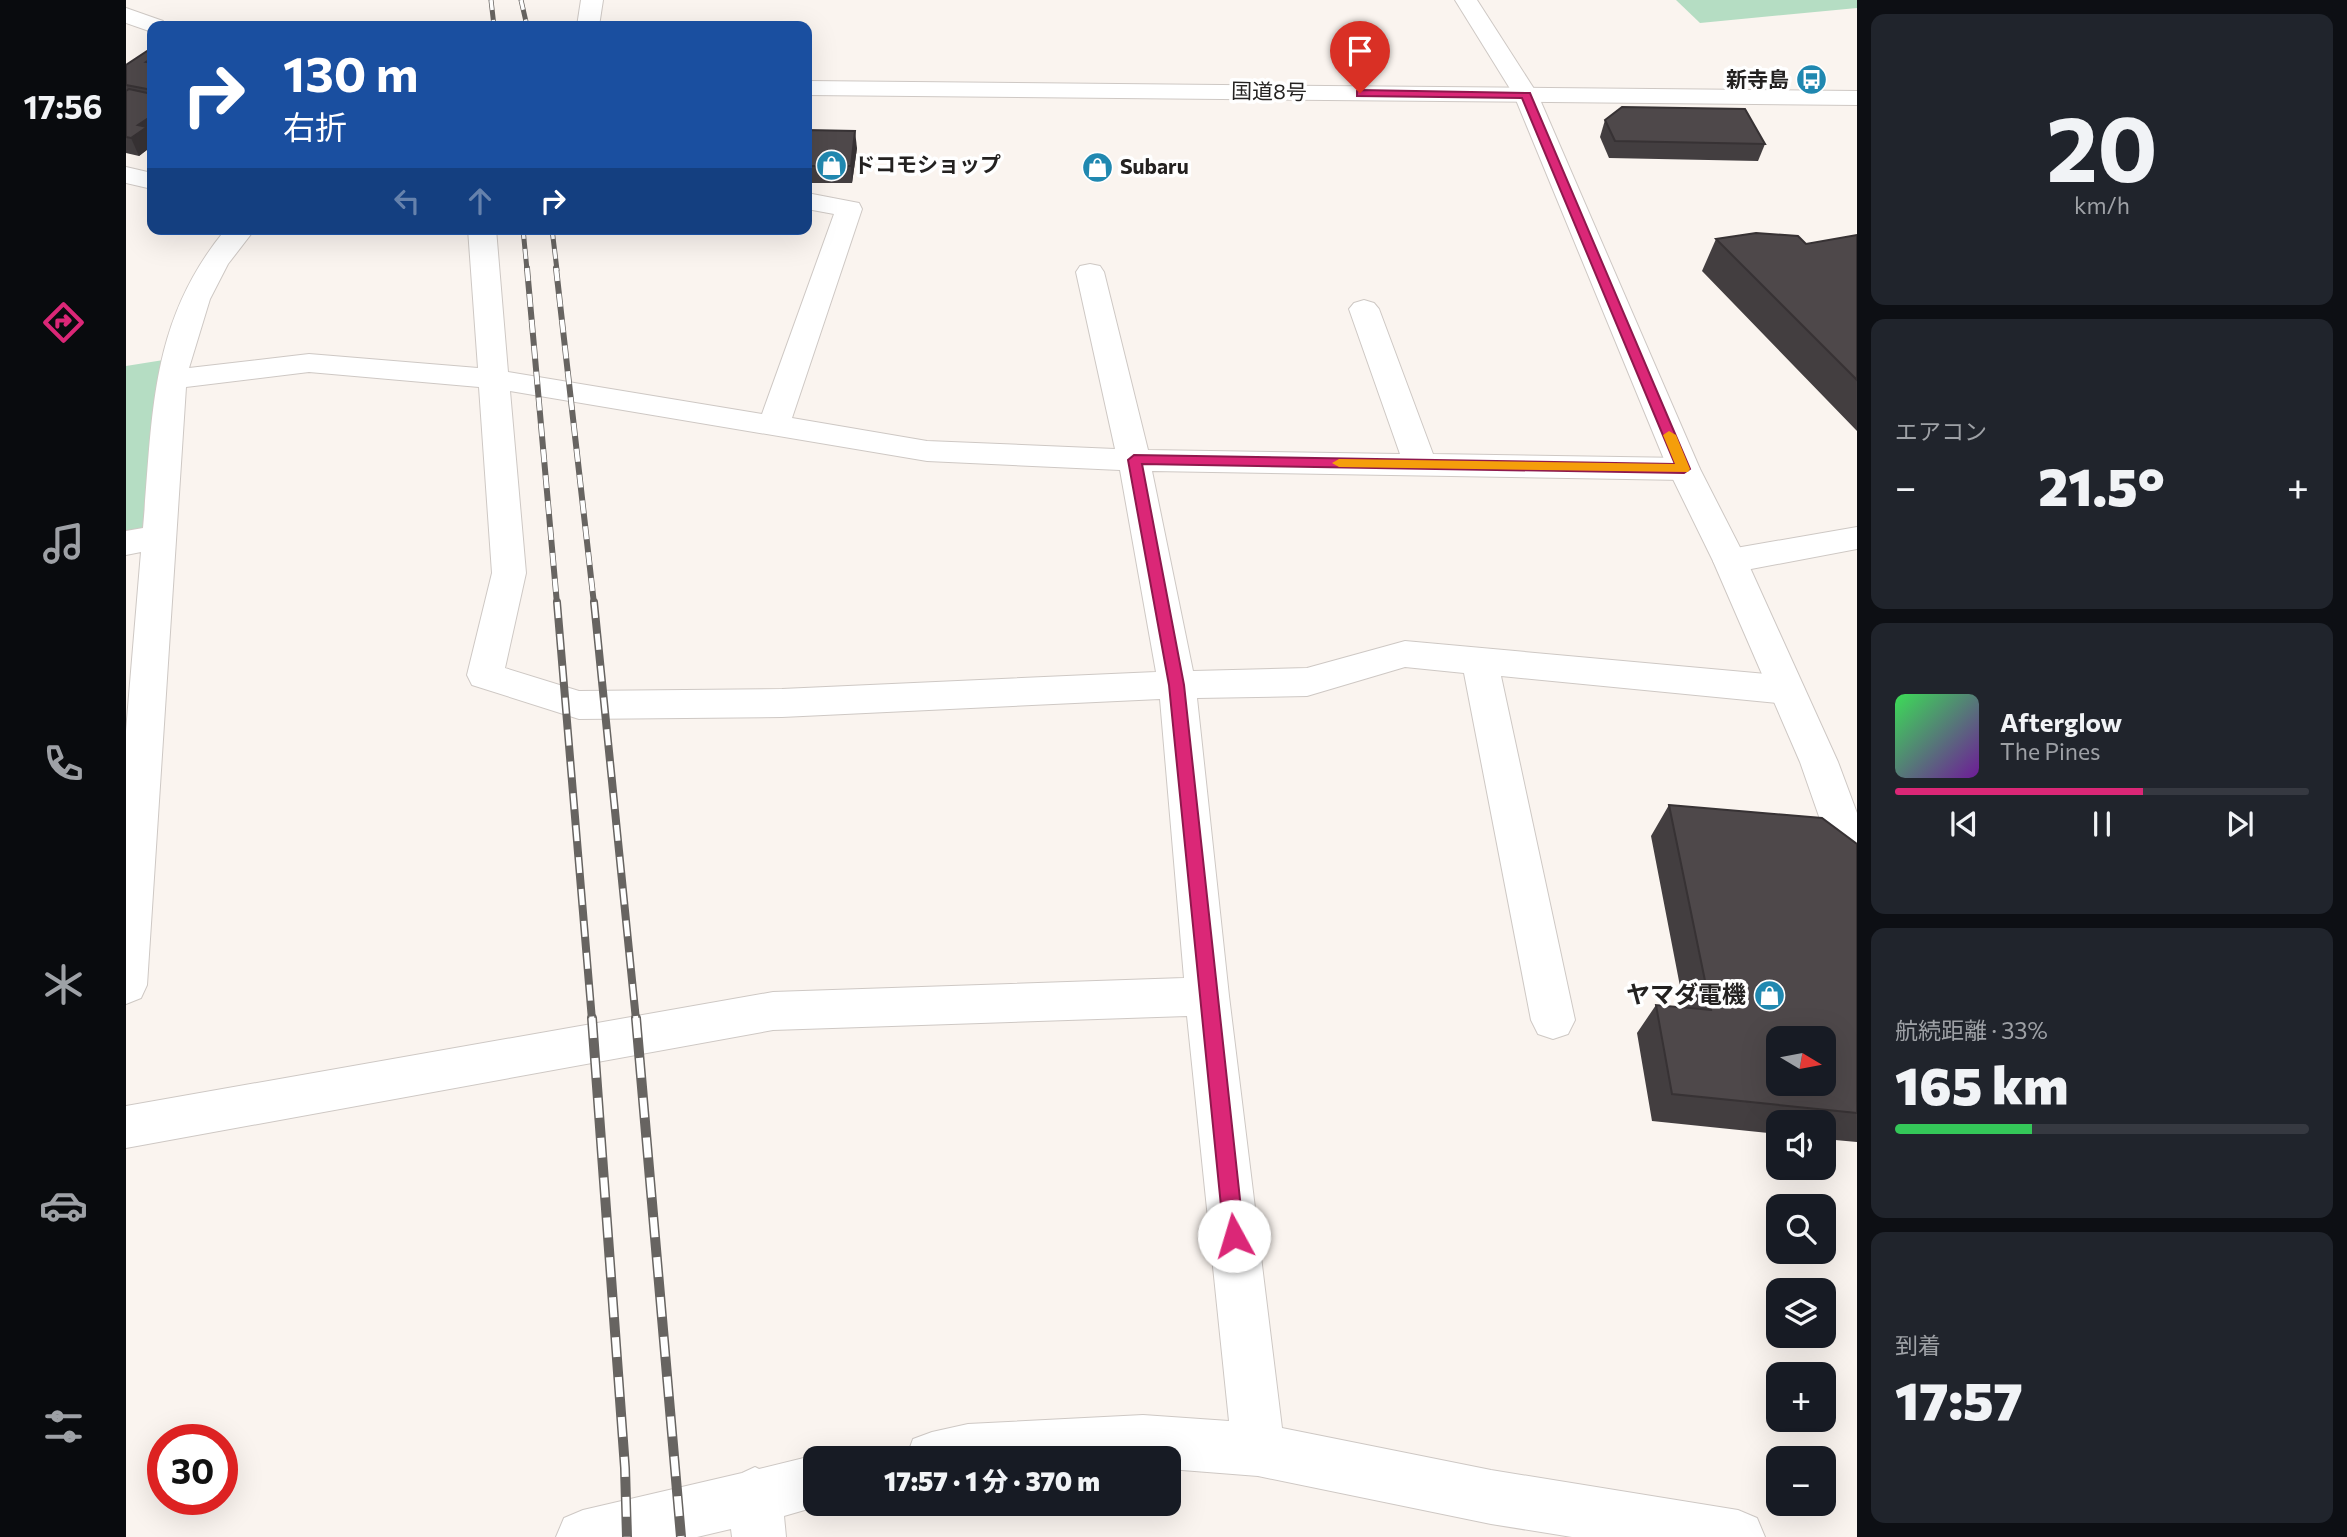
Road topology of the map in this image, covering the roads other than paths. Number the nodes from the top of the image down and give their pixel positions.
1 (592, 0) edge
2 (1466, 0) edge
3 (126, 15) edge
4 (589, 21) edge
5 (147, 23) edge
6 (812, 88) edge
7 (1526, 95) junction
8 (1857, 97) edge
9 (126, 175) edge
10 (147, 180) edge
11 (812, 202) edge
12 (236, 235) edge
13 (483, 235) edge
14 (1090, 272) dead end
15 (1364, 309) dead end
16 (171, 379) junction
17 (495, 379) junction
18 (774, 424) junction
19 (1134, 460) junction
20 (1420, 464) junction
21 (1684, 469) junction
22 (1857, 538) edge
23 (143, 540) edge
24 (1730, 561) junction
25 (1480, 661) junction
26 (1177, 685) junction
27 (1787, 690) junction
28 (1857, 868) edge
29 (126, 985) edge
30 (1207, 996) junction
31 (1553, 1020) dead end
32 (126, 1127) edge
33 (1046, 1446) edge
34 (1258, 1450) junction
35 (803, 1489) edge
36 (757, 1516) edge
37 (583, 1537) edge
38 (1738, 1537) edge

1 - 4 main road
2 - 7 main road
3 - 5 main road
6 - 7 main road, 国道8号
7 - 8 main road, 国道8号
7 - 21 main road
9 - 10 main road
11 - 18 main road
12 - 16 main road
13 - 17 main road
14 - 19 main road
15 - 20 main road
16 - 17 main road
16 - 23 main road
17 - 18 main road
17 - 26 main road
18 - 19 main road
19 - 20 main road
19 - 26 main road
20 - 21 main road
21 - 24 main road
22 - 24 main road
23 - 29 main road
24 - 27 main road
25 - 26 main road
25 - 27 main road
25 - 31 main road
26 - 30 main road
27 - 28 main road
30 - 32 main road
30 - 34 main road
33 - 34 main road
34 - 38 main road
35 - 36 main road
36 - 37 main road

